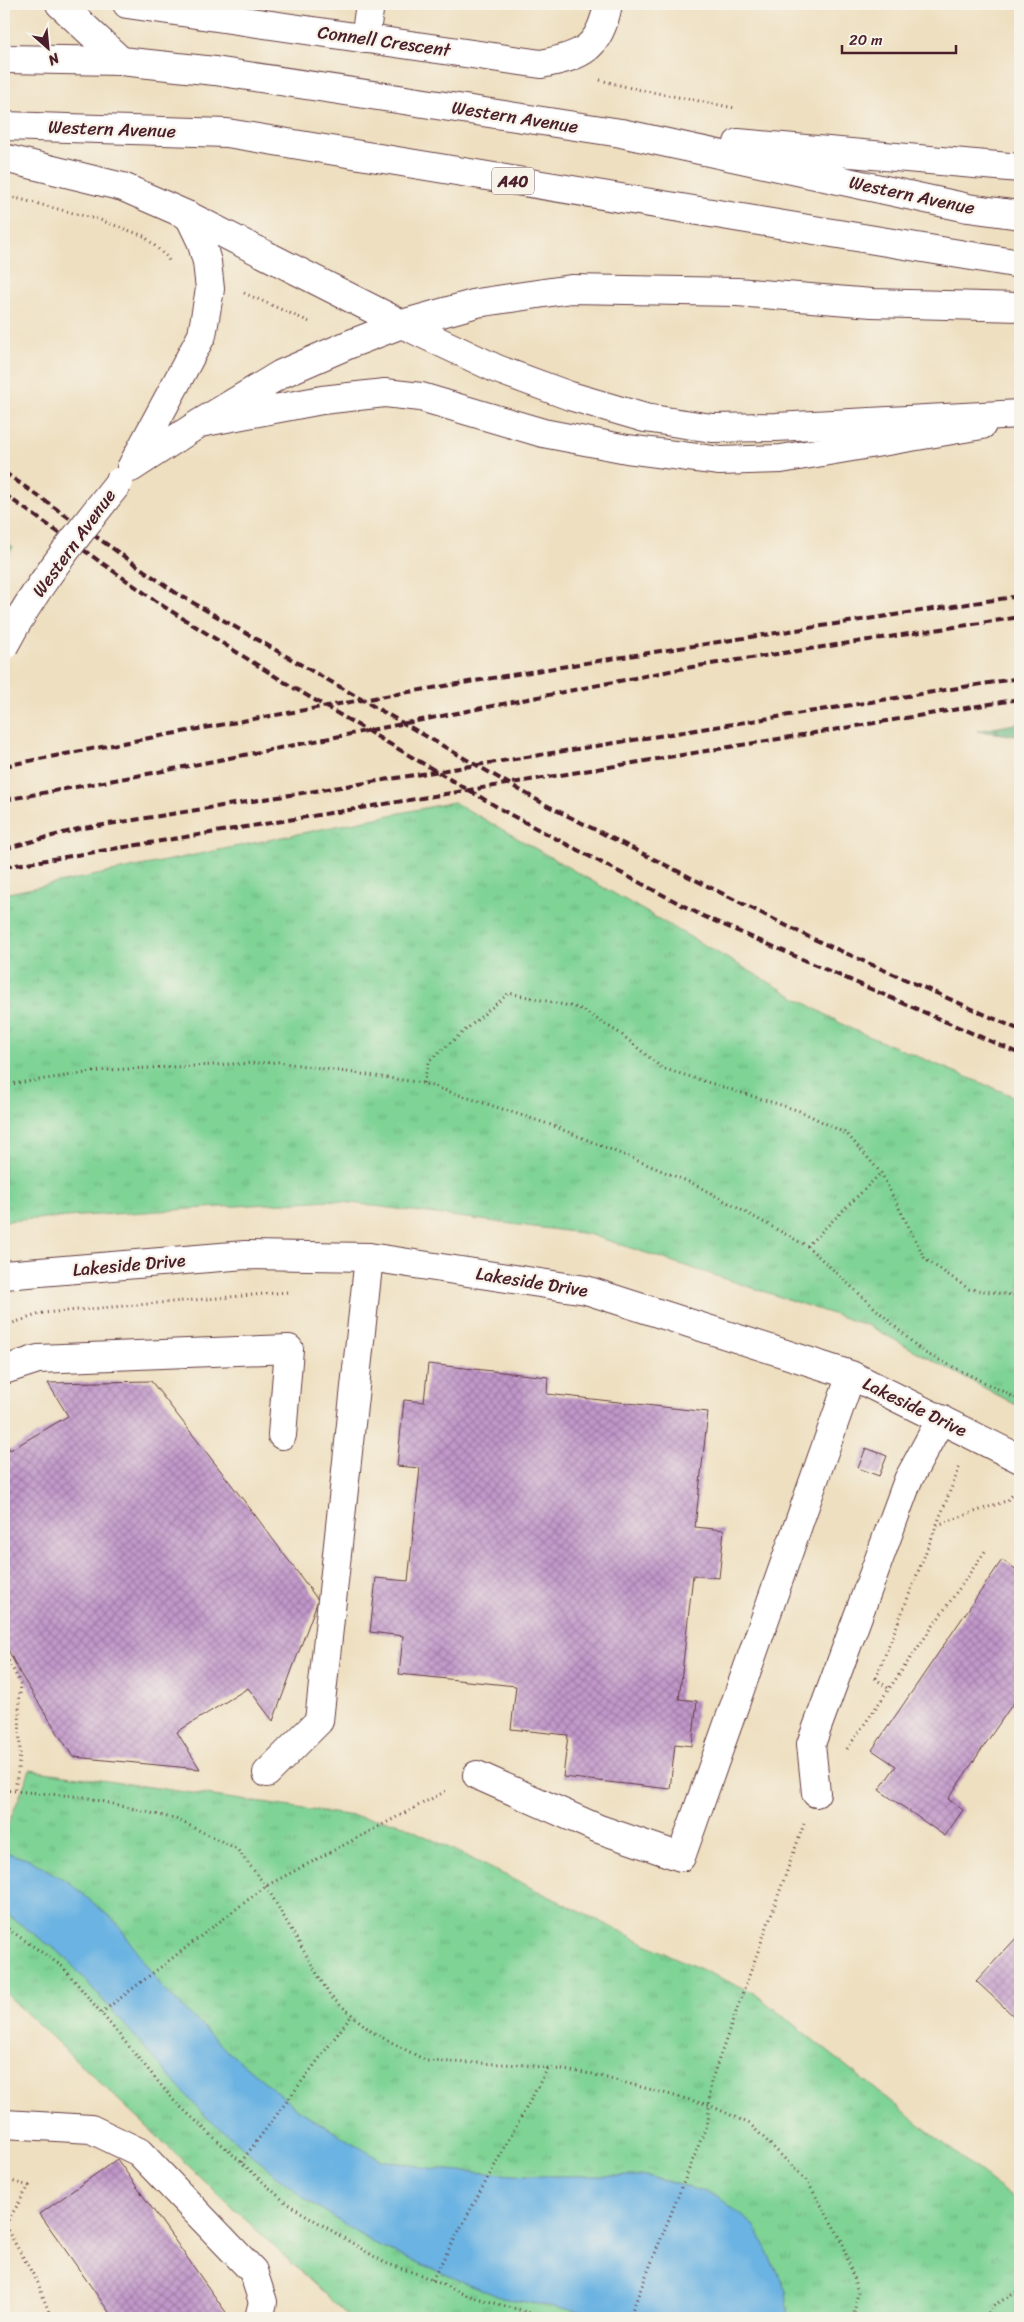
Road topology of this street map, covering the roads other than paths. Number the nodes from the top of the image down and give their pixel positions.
1 (60, 4) edge
2 (127, 4) edge
3 (370, 4) edge
4 (608, 4) edge
5 (365, 39) junction
6 (4, 59) edge
7 (121, 61) junction
8 (4, 126) edge
9 (622, 133) junction
10 (4, 158) edge
11 (1020, 168) edge
12 (1020, 215) edge
13 (189, 216) junction
14 (1020, 264) edge
15 (1020, 307) edge
16 (402, 324) junction
17 (1020, 414) edge
18 (1020, 419) edge
19 (200, 423) junction
20 (125, 475) junction
21 (4, 646) edge
22 (369, 1256) junction
23 (7, 1276) edge
24 (4, 1370) edge
25 (851, 1375) junction
26 (941, 1419) junction
27 (282, 1435) dead end
28 (1020, 1460) edge
29 (267, 1773) dead end
30 (477, 1775) road end
31 (816, 1793) road end
32 (4, 2124) edge
33 (259, 2318) edge

1 - 7 main road
2 - 5 main road, Connell Crescent
3 - 5 main road
4 - 5 main road, Connell Crescent
6 - 7 main road, Western Avenue
7 - 9 main road, Western Avenue
8 - 14 main road, Western Avenue / A40
9 - 11 main road
9 - 12 main road, Western Avenue
10 - 13 main road
13 - 16 main road
13 - 20 main road, Western Avenue
15 - 16 main road, Western Avenue
16 - 17 main road
16 - 19 main road, Western Avenue
18 - 19 main road, Western Avenue
19 - 20 main road, Western Avenue
20 - 21 main road, Western Avenue, bridge
22 - 23 main road, Lakeside Drive
22 - 25 main road, Lakeside Drive
22 - 29 main road
24 - 27 main road
25 - 26 main road, Lakeside Drive
25 - 30 main road
26 - 28 main road, Lakeside Drive
26 - 31 main road
32 - 33 main road

